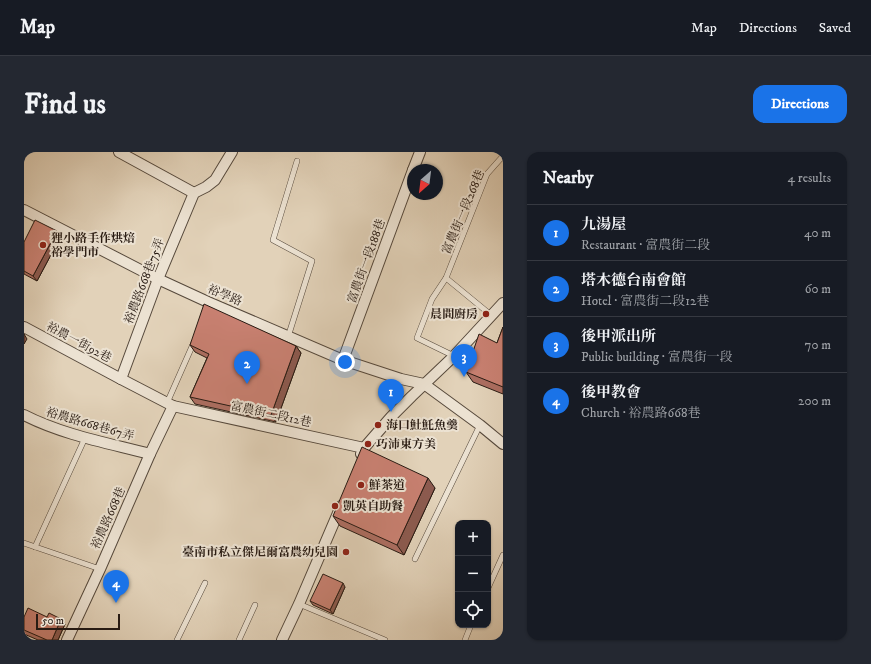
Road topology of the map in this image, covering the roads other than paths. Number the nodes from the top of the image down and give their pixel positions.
1 (119, 152) edge
2 (232, 152) edge
3 (420, 152) edge
4 (503, 156) edge
5 (297, 161) dead end
6 (415, 164) edge
7 (407, 186) edge
8 (194, 192) junction
9 (24, 210) edge
10 (446, 278) junction
11 (158, 280) junction
12 (503, 303) edge
13 (491, 315) junction
14 (24, 327) edge
15 (288, 336) junction
16 (196, 337) edge
17 (454, 356) junction
18 (343, 360) junction
19 (121, 379) junction
20 (424, 384) junction
21 (170, 405) junction
22 (24, 415) edge
23 (480, 425) junction
24 (85, 438) junction
25 (503, 444) edge
26 (364, 448) junction
27 (150, 454) junction
28 (358, 463) edge
29 (343, 499) edge
30 (24, 543) edge
31 (35, 547) junction
32 (503, 555) edge
33 (415, 559) dead end
34 (100, 569) junction
35 (491, 581) edge
36 (205, 583) dead end
37 (255, 604) dead end
38 (299, 604) junction
39 (470, 628) edge
40 (67, 640) edge
41 (177, 640) edge
42 (239, 640) edge
43 (282, 640) edge
44 (385, 640) edge
45 (465, 640) edge

1 - 8 street
2 - 8 street
3 - 6 street, 富農街一段188巷
4 - 10 lane, 富農街一段268巷
5 - 15 lane
7 - 18 street, 富農街一段188巷
8 - 11 street, 裕農路668巷75弄
9 - 11 street, 裕學路
10 - 13 lane
10 - 17 lane, 富農街一段268巷
11 - 15 street, 裕學路
11 - 19 street, 裕農路668巷75弄
12 - 13 street
13 - 17 street
14 - 19 street, 裕農一街92巷
15 - 18 street, 裕學路
16 - 21 lane
17 - 20 street
18 - 20 street, 裕學路
19 - 21 street
20 - 23 street
20 - 26 street
21 - 26 street, 富農街二段12巷
21 - 27 street, 裕農路668巷
22 - 24 street, 裕農路668巷67弄
23 - 25 street
23 - 33 lane
24 - 27 street, 裕農路668巷67弄
24 - 31 lane
26 - 28 street
27 - 34 street, 裕農路668巷
29 - 38 street
30 - 31 lane
31 - 34 lane
32 - 35 lane
34 - 40 street, 裕農路668巷
36 - 41 lane
37 - 42 lane
38 - 43 street
38 - 44 lane
39 - 45 lane

